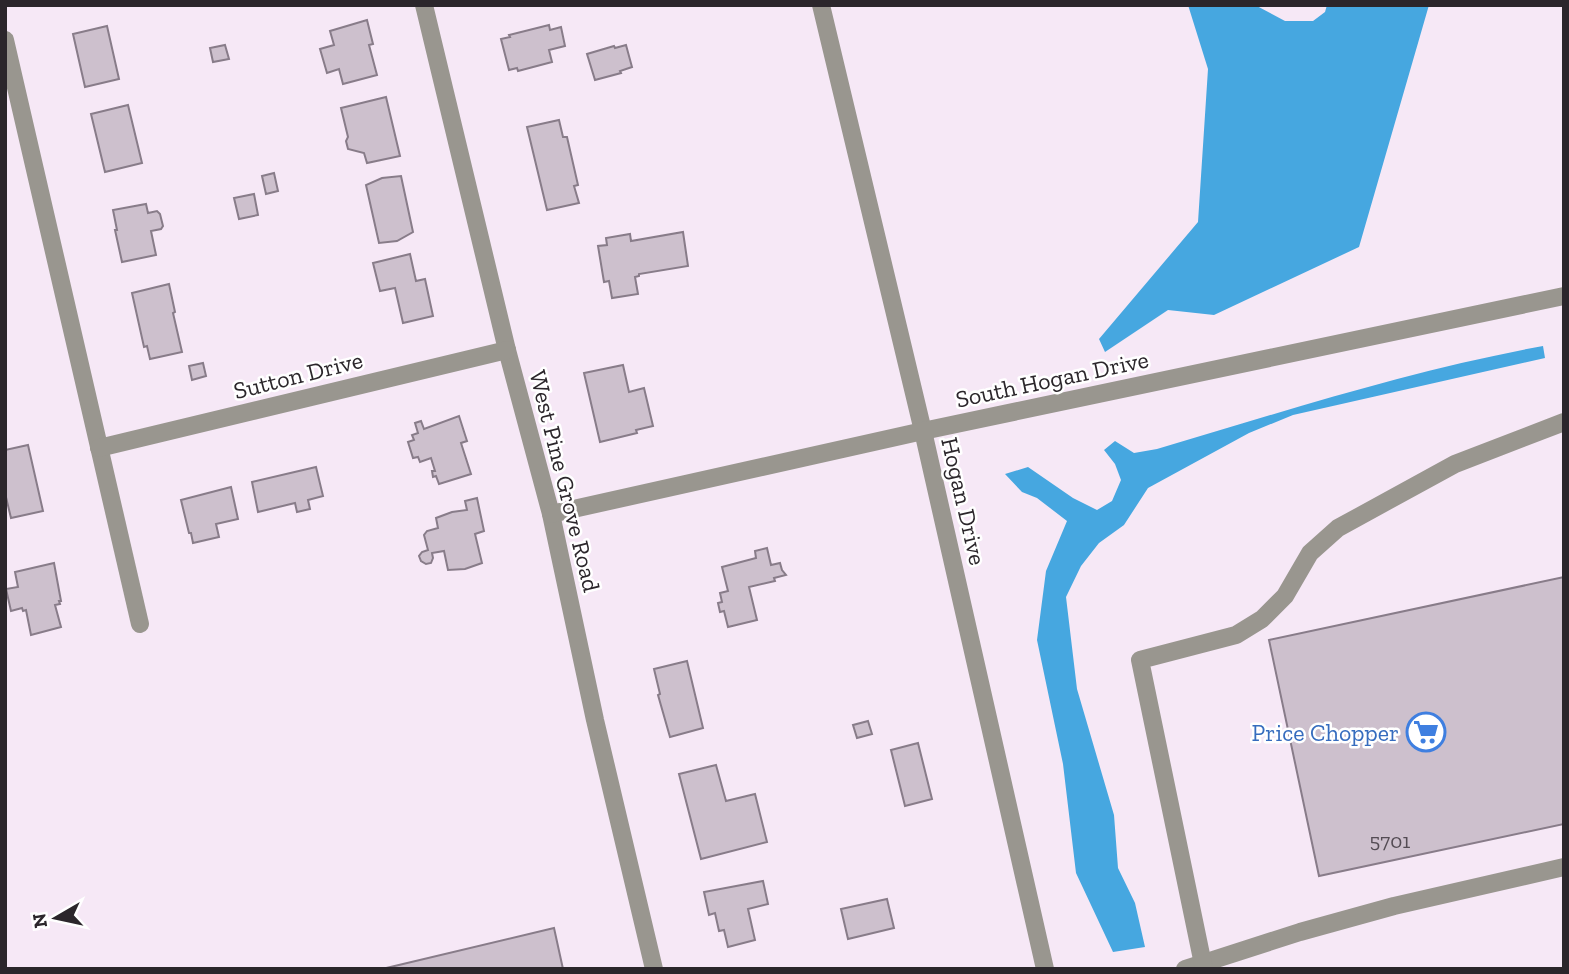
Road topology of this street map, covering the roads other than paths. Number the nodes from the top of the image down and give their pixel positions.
1 (424, 5) edge
2 (821, 5) edge
3 (5, 40) edge
4 (1564, 296) edge
5 (507, 350) junction
6 (1564, 422) edge
7 (923, 431) junction
8 (99, 448) junction
9 (551, 514) junction
10 (140, 624) dead end
11 (1564, 867) edge
12 (1204, 966) edge
13 (654, 969) edge
14 (1045, 969) edge
15 (1185, 969) edge

1 - 5 street, West Pine Grove Road
2 - 7 street, Hogan Drive
3 - 8 street
4 - 7 street, South Hogan Drive
5 - 8 street, Sutton Drive
5 - 9 street, West Pine Grove Road
6 - 12 street
7 - 9 street, South Hogan Drive
7 - 14 street, Hogan Drive
8 - 10 street
9 - 13 street, West Pine Grove Road
11 - 12 street
12 - 15 street

